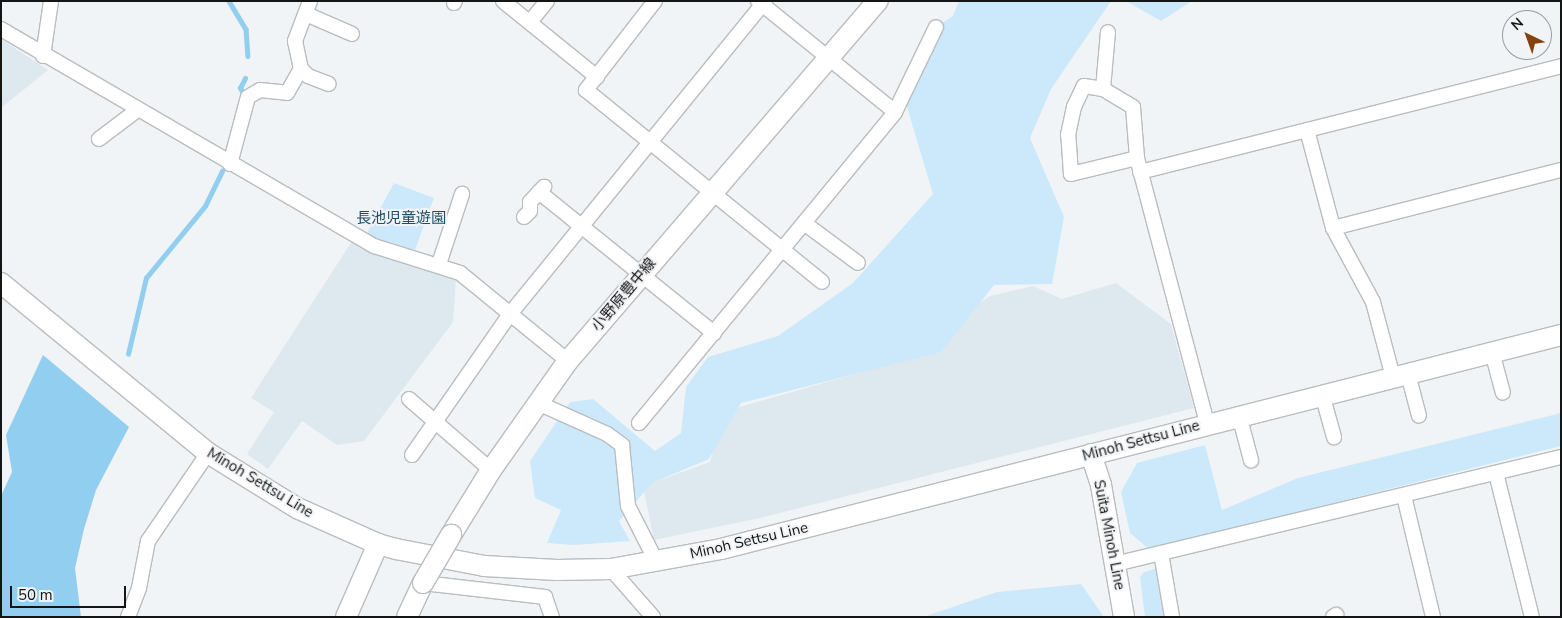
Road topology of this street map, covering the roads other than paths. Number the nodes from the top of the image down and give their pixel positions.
1 (51, 1) edge
2 (503, 1) edge
3 (547, 1) edge
4 (655, 1) edge
5 (878, 1) edge
6 (761, 2) edge
7 (308, 8) edge
8 (530, 22) junction
9 (936, 27) dead end
10 (1, 29) edge
11 (1108, 32) dead end
12 (352, 34) dead end
13 (43, 56) junction
14 (828, 59) junction
15 (1561, 66) edge
16 (301, 69) junction
17 (597, 77) junction
18 (329, 84) dead end
19 (1102, 89) junction
20 (136, 111) junction
21 (895, 112) junction
22 (1308, 130) junction
23 (99, 139) dead end
24 (651, 143) junction
25 (1137, 158) junction
26 (230, 164) junction
27 (1561, 170) edge
28 (1140, 172) junction
29 (712, 191) junction
30 (462, 194) dead end
31 (524, 217) dead end
32 (804, 223) junction
33 (582, 227) junction
34 (1332, 228) junction
35 (782, 249) junction
36 (438, 264) junction
37 (858, 264) dead end
38 (640, 276) junction
39 (822, 282) dead end
40 (1, 283) edge
41 (510, 314) junction
42 (714, 333) junction
43 (1561, 335) edge
44 (1492, 352) junction
45 (568, 360) junction
46 (1400, 375) junction
47 (1503, 393) dead end
48 (1322, 394) junction
49 (408, 399) dead end
50 (538, 403) junction
51 (1239, 415) junction
52 (1419, 415) dead end
53 (639, 423) dead end
54 (1207, 423) junction
55 (434, 424) junction
56 (1334, 437) dead end
57 (208, 453) junction
58 (1091, 454) junction
59 (412, 455) dead end
60 (1561, 457) edge
61 (1252, 460) dead end
62 (491, 470) junction
63 (1496, 473) junction
64 (1404, 496) junction
65 (378, 544) junction
66 (1161, 553) junction
67 (656, 561) junction
68 (1115, 564) junction
69 (610, 569) junction
70 (423, 583) junction
71 (128, 617) edge
72 (346, 617) edge
73 (407, 617) edge
74 (552, 617) edge
75 (653, 617) edge
76 (1124, 617) edge
77 (1172, 617) edge
78 (1433, 617) edge
79 (1532, 617) edge

1 - 13 street
2 - 8 street
3 - 8 street
4 - 17 street
5 - 14 main road, 小野原豊中線
6 - 14 street
6 - 24 street
7 - 12 street
7 - 16 street
8 - 17 street
9 - 21 street
10 - 13 street
11 - 19 street
13 - 20 street
14 - 21 street
14 - 29 main road, 小野原豊中線
15 - 22 street
16 - 18 street
16 - 26 street
17 - 24 street
19 - 25 street
19 - 25 street
20 - 23 street
20 - 26 street
21 - 32 street
22 - 28 street
22 - 34 street
24 - 29 street
24 - 33 street
25 - 28 street
26 - 36 street
27 - 34 street
28 - 54 street
29 - 35 street
29 - 38 main road, 小野原豊中線
30 - 36 street
31 - 33 street
32 - 35 street
32 - 37 street
33 - 38 street
33 - 41 street
34 - 46 street
35 - 39 street
35 - 42 street
36 - 41 street
38 - 42 street
38 - 45 main road, 小野原豊中線
40 - 57 main road, Minoh Settsu Line
41 - 45 street
41 - 55 street
42 - 53 street
43 - 44 main road, Minoh Settsu Line
44 - 46 main road, Minoh Settsu Line
44 - 47 street
45 - 50 main road, 小野原豊中線
46 - 48 main road, Minoh Settsu Line
46 - 52 street
48 - 51 main road, Minoh Settsu Line
48 - 56 street
49 - 55 street
50 - 62 main road, 小野原豊中線
50 - 67 street
51 - 54 main road, Minoh Settsu Line
51 - 61 street
54 - 58 main road, Minoh Settsu Line
55 - 59 street
55 - 62 street
57 - 65 main road, Minoh Settsu Line
57 - 71 street
58 - 67 main road, Minoh Settsu Line
58 - 68 main road, Suita Minoh Line
60 - 63 street
62 - 70 main road, 小野原豊中線, bridge
63 - 64 street
63 - 79 street
64 - 66 street
64 - 78 street
65 - 69 main road, Minoh Settsu Line
65 - 72 main road
66 - 68 street
66 - 77 street
67 - 69 main road, Minoh Settsu Line
68 - 76 main road, Suita Minoh Line
69 - 75 street
70 - 73 main road, 小野原豊中線
70 - 74 street

